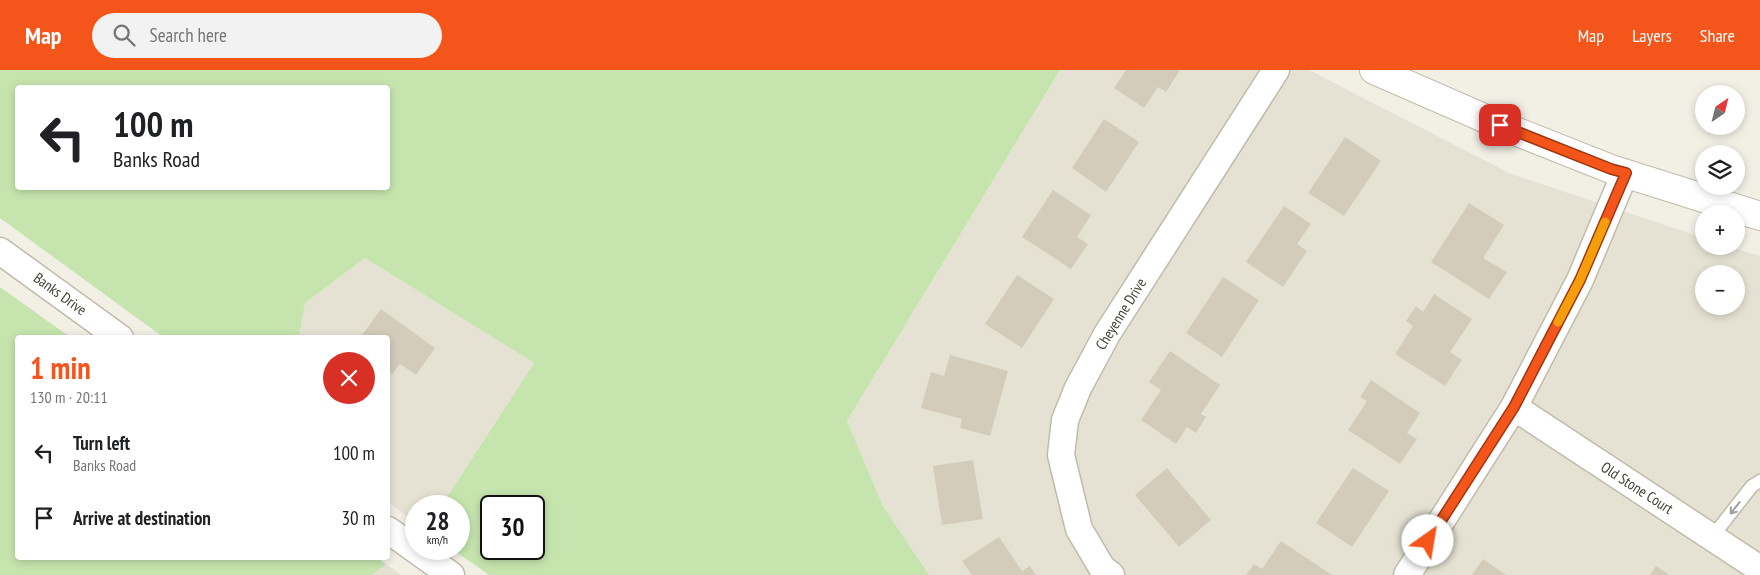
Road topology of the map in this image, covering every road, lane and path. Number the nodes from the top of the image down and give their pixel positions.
1 (1276, 70) edge
2 (1374, 70) edge
3 (1626, 173) junction
4 (1760, 216) edge
5 (0, 251) edge
6 (116, 335) edge
7 (1514, 407) junction
8 (1760, 481) edge
9 (390, 531) edge
10 (1712, 537) junction
11 (1760, 569) edge
12 (451, 575) edge
13 (1112, 575) edge
14 (1407, 575) edge

1 - 13 street, Cheyenne Drive
2 - 3 street
3 - 4 street
3 - 7 street
5 - 6 street, Banks Drive
7 - 10 street, Old Stone Court
7 - 14 street
8 -> 10 lane
9 - 12 street
10 - 11 street, Old Stone Court

